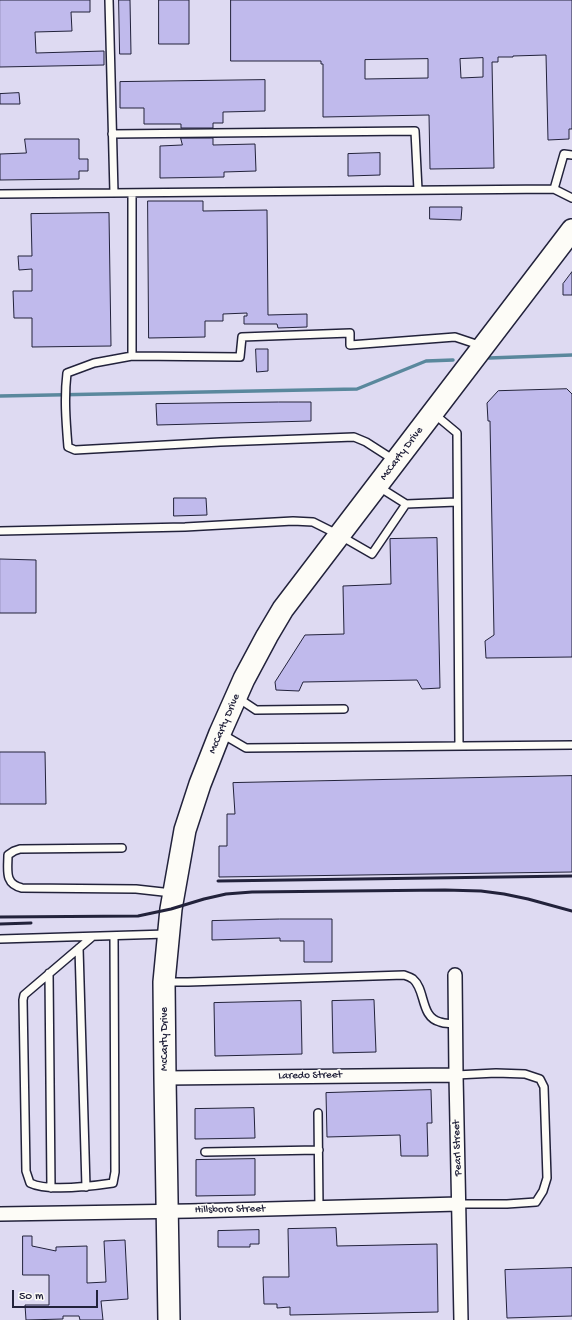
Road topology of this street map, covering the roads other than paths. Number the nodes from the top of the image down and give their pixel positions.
1 (109, 0) edge
2 (112, 134) junction
3 (572, 155) edge
4 (554, 189) junction
5 (418, 190) junction
6 (114, 193) junction
7 (132, 193) junction
8 (0, 194) edge
9 (572, 198) edge
10 (572, 230) edge
11 (484, 346) junction
12 (132, 356) junction
13 (433, 413) junction
14 (396, 462) junction
15 (377, 486) junction
16 (457, 502) junction
17 (406, 504) junction
18 (0, 531) edge
19 (339, 535) junction
20 (236, 697) junction
21 (344, 709) dead end
22 (220, 733) junction
23 (572, 745) edge
24 (459, 746) junction
25 (122, 848) dead end
26 (174, 894) junction
27 (169, 934) junction
28 (92, 936) junction
29 (114, 936) junction
30 (0, 939) edge
31 (79, 948) junction
32 (49, 973) junction
33 (455, 975) dead end
34 (164, 982) junction
35 (455, 1024) junction
36 (456, 1075) junction
37 (165, 1078) junction
38 (318, 1114) dead end
39 (319, 1150) junction
40 (205, 1152) dead end
41 (86, 1187) junction
42 (51, 1188) junction
43 (459, 1204) junction
44 (319, 1208) junction
45 (167, 1212) junction
46 (0, 1214) edge
47 (169, 1320) edge
48 (461, 1320) edge

1 - 2 lane
2 - 5 lane
2 - 6 lane
3 - 4 lane
4 - 5 lane
4 - 9 lane
5 - 7 lane
6 - 7 lane
6 - 8 lane
7 - 12 lane
10 - 11 main road, McCarty Drive
11 - 12 lane
11 - 13 main road, McCarty Drive
12 - 14 lane
13 - 14 main road, McCarty Drive
13 - 16 lane
14 - 15 main road, McCarty Drive
15 - 17 lane
15 - 19 main road, McCarty Drive
16 - 17 lane
16 - 24 lane
17 - 19 lane
18 - 19 lane
19 - 20 main road, McCarty Drive
20 - 21 lane
20 - 22 main road, McCarty Drive
22 - 24 lane
22 - 26 main road, McCarty Drive
23 - 24 lane
25 - 26 lane
26 - 27 main road, McCarty Drive
27 - 29 lane
27 - 34 main road, McCarty Drive
28 - 29 lane
28 - 30 lane
28 - 31 lane
29 - 41 lane
31 - 32 lane
31 - 41 lane
32 - 42 lane
32 - 42 lane
33 - 35 street, Pearl Street
34 - 35 lane
34 - 37 main road, McCarty Drive
35 - 36 street, Pearl Street
36 - 37 street, Laredo Street
36 - 43 street, Pearl Street
36 - 43 lane
37 - 45 main road, McCarty Drive
38 - 39 lane
39 - 40 lane
39 - 44 lane
41 - 42 lane
43 - 44 street, Hillsboro Street
43 - 48 street, Pearl Street
44 - 45 street, Hillsboro Street
45 - 46 street, Hillsboro Street
45 - 47 main road, McCarty Drive

